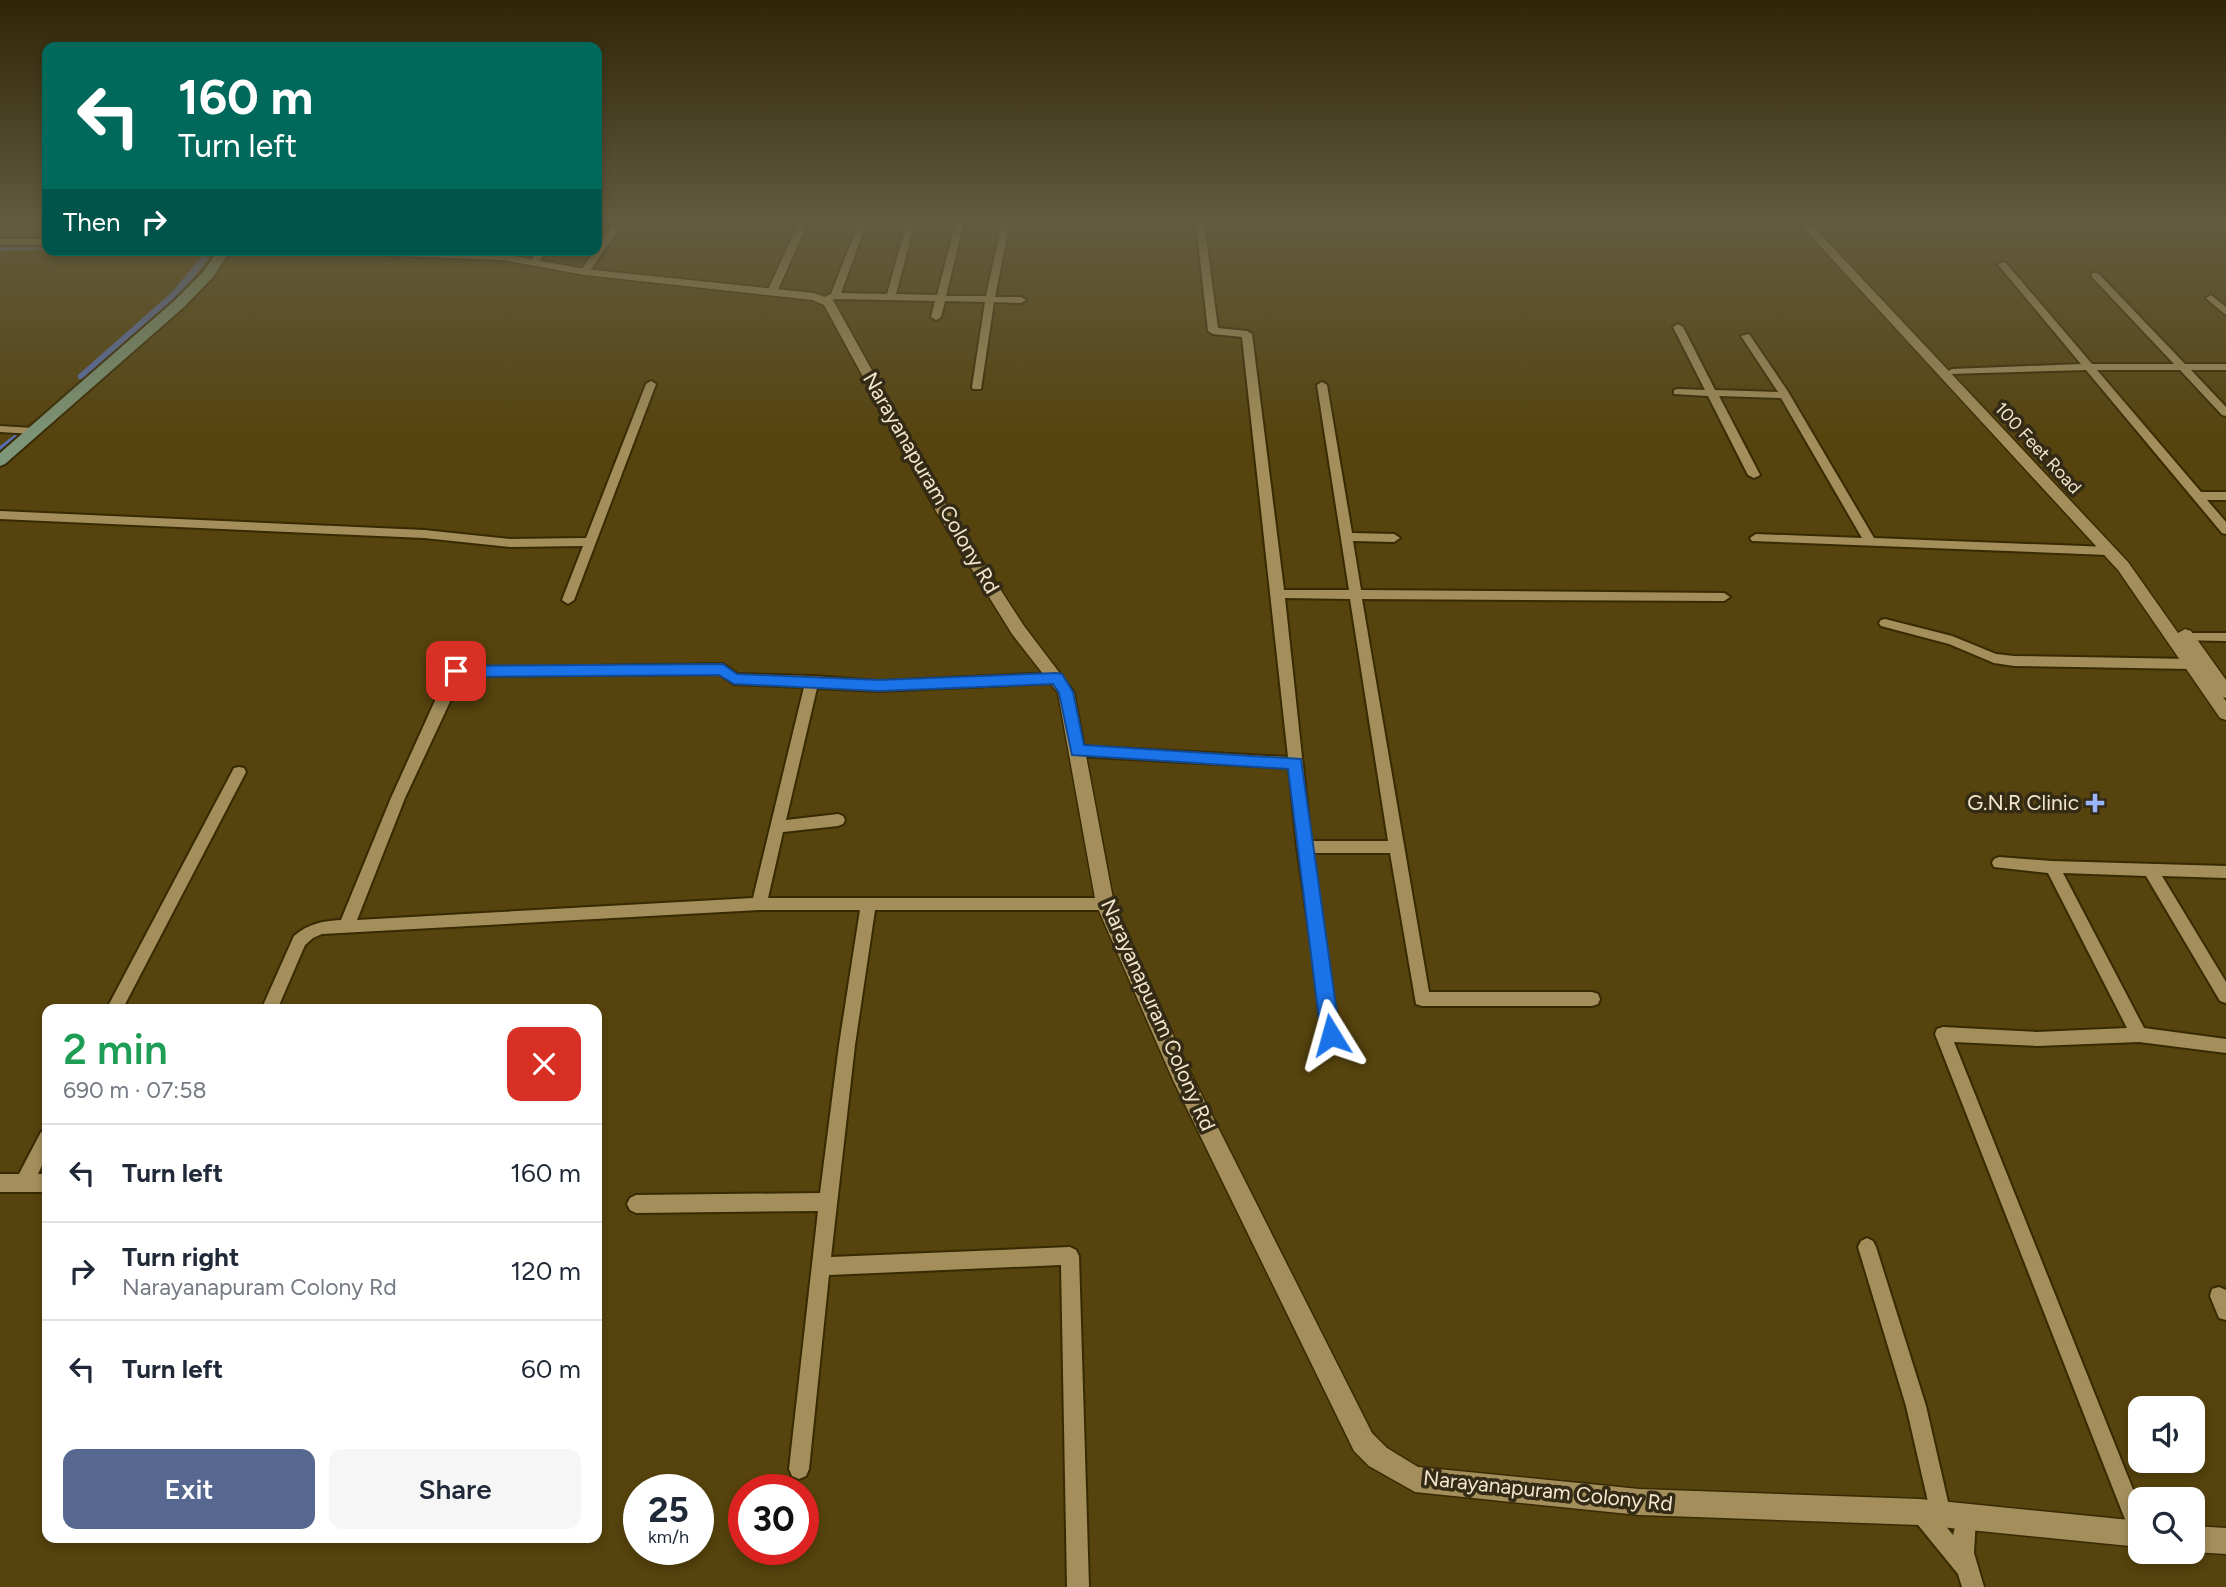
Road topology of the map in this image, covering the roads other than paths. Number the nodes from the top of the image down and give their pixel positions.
1 (186, 296) edge
2 (811, 296) edge
3 (942, 296) edge
4 (991, 296) edge
5 (1209, 296) edge
6 (1872, 296) edge
7 (1881, 296) edge
8 (2029, 296) edge
9 (2115, 296) edge
10 (891, 297) joint
11 (830, 298) junction
12 (2211, 298) dead end
13 (941, 299) junction
14 (990, 300) junction
15 (1021, 300) dead end
16 (2226, 312) edge
17 (936, 317) dead end
18 (1678, 327) dead end
19 (1746, 336) dead end
20 (2087, 367) junction
21 (2183, 367) junction
22 (2226, 367) edge
23 (1952, 372) junction
24 (651, 384) dead end
25 (1322, 385) dead end
26 (977, 387) dead end
27 (1678, 392) dead end
28 (1712, 393) junction
29 (1785, 395) junction
30 (2226, 413) edge
31 (0, 429) edge
32 (33, 431) junction
33 (2, 457) edge
34 (1754, 475) dead end
35 (2198, 496) junction
36 (2226, 496) edge
37 (0, 515) edge
38 (2226, 530) edge
39 (1345, 537) junction
40 (1394, 538) dead end
41 (1756, 538) dead end
42 (589, 542) junction
43 (1871, 543) junction
44 (2108, 551) junction
45 (1278, 593) junction
46 (1354, 593) junction
47 (1724, 597) dead end
48 (568, 600) dead end
49 (1885, 623) dead end
50 (2180, 637) junction
51 (2226, 637) edge
52 (2190, 664) junction
53 (1057, 678) junction
54 (811, 681) junction
55 (2226, 692) edge
56 (2226, 714) edge
57 (1078, 751) junction
58 (1295, 763) junction
59 (239, 772) dead end
60 (838, 820) dead end
61 (777, 827) junction
62 (1304, 847) junction
63 (1396, 847) junction
64 (1999, 863) dead end
65 (2052, 867) junction
66 (2150, 870) junction
67 (2226, 872) edge
68 (759, 904) junction
69 (869, 904) junction
70 (1105, 904) junction
71 (346, 927) junction
72 (2226, 996) edge
73 (1592, 999) dead end
74 (117, 1004) edge
75 (273, 1004) edge
76 (1331, 1035) dead end
77 (2139, 1035) junction
78 (2226, 1046) edge
79 (42, 1148) edge
80 (0, 1183) edge
81 (24, 1183) junction
82 (42, 1183) edge
83 (827, 1202) junction
84 (636, 1204) dead end
85 (1867, 1248) dead end
86 (822, 1266) junction
87 (799, 1469) dead end
88 (2128, 1503) edge
89 (1920, 1512) junction
90 (1941, 1515) junction
91 (1966, 1518) junction
92 (2128, 1532) edge
93 (2205, 1540) edge
94 (2226, 1541) edge
95 (1965, 1566) junction
96 (1078, 1587) edge
97 (1973, 1587) edge

1 - 32 main road
2 - 11 street
3 - 13 street
4 - 14 street
5 - 45 street
6 - 44 street, 100 Feet Road
7 - 23 street, 100 Feet Road
8 - 20 street
9 - 21 street
10 - 11 street
10 - 13 street
11 - 53 street, Narayanapuram Colony Rd
12 - 16 street
13 - 14 street
13 - 17 street
14 - 15 street
14 - 26 street
18 - 28 street
19 - 29 street
20 - 21 street
20 - 23 street
20 - 35 street
21 - 22 street
21 - 30 street
23 - 50 street, 100 Feet Road
24 - 42 street
25 - 39 street
27 - 28 street
28 - 29 street
28 - 34 street
29 - 43 street
31 - 32 street
32 - 33 main road
35 - 36 street
35 - 38 street
37 - 42 street
39 - 40 street
39 - 46 street
41 - 43 street
42 - 48 street
43 - 44 street
44 - 50 street, 100 Feet Road
45 - 46 street
45 - 58 street
46 - 47 street
46 - 63 street
49 - 52 street
50 - 51 street
50 - 52 street, 100 Feet Road
50 - 55 street, 100 Feet Road
52 - 56 street, 100 Feet Road
53 - 54 street
53 - 57 street, Narayanapuram Colony Rd
54 - 61 street
54 - 71 street
57 - 58 street
57 - 70 street, Narayanapuram Colony Rd
58 - 62 street
59 - 74 street
60 - 61 street
61 - 68 street
62 - 63 street
62 - 76 street
63 - 73 street
64 - 65 street
65 - 66 street
65 - 77 street
66 - 67 street
66 - 72 street
68 - 69 street
68 - 71 street
69 - 70 street
69 - 83 street
70 - 89 street, Narayanapuram Colony Rd
71 - 75 street
77 - 78 street
77 - 88 street
79 - 81 street
80 - 81 street
81 - 82 street
83 - 84 street
83 - 86 street
85 - 90 street
86 - 87 street
86 - 96 street
89 - 90 street, Narayanapuram Colony Rd
89 - 95 street
90 - 91 street, Narayanapuram Colony Rd
91 - 92 street, Narayanapuram Colony Rd
91 - 95 street
93 - 94 street
95 - 97 street

